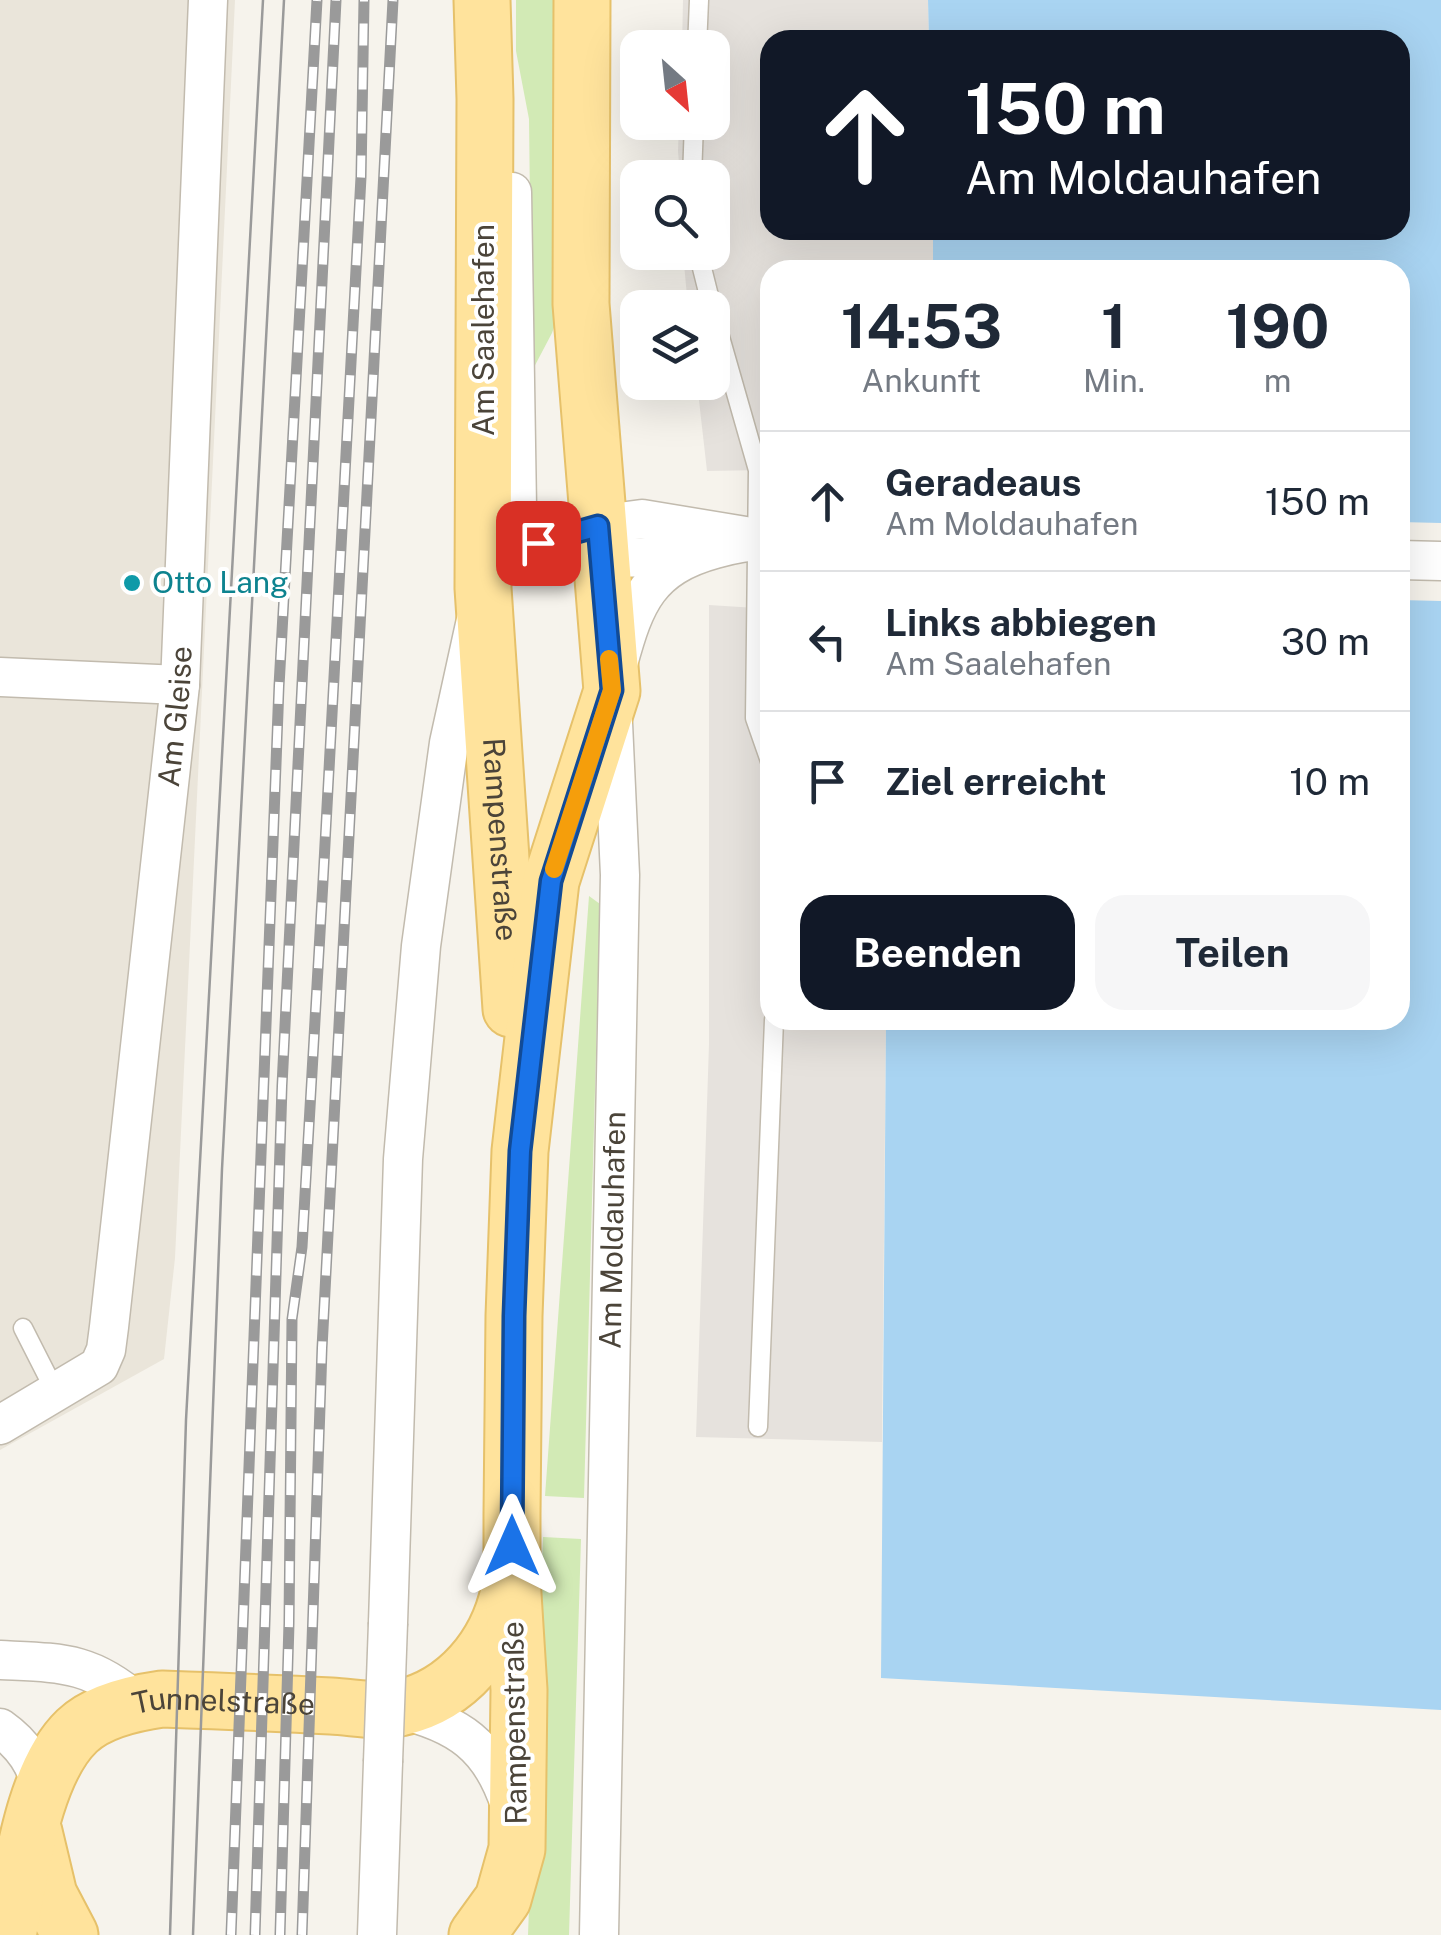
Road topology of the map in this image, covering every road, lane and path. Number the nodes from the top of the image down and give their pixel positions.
1 (208, 0) edge
2 (482, 0) edge
3 (498, 0) edge
4 (582, 0) edge
5 (699, 0) edge
6 (698, 30) edge
7 (730, 371) edge
8 (760, 493) edge
9 (760, 539) edge
10 (599, 541) junction
11 (760, 541) edge
12 (538, 543) junction
13 (693, 556) junction
14 (1410, 560) edge
15 (1441, 561) edge
16 (483, 588) junction
17 (760, 619) edge
18 (0, 676) edge
19 (180, 686) junction
20 (612, 690) junction
21 (760, 732) edge
22 (774, 1030) edge
23 (520, 1151) junction
24 (23, 1328) dead end
25 (56, 1393) junction
26 (0, 1424) edge
27 (758, 1426) dead end
28 (512, 1578) junction
29 (0, 1660) edge
30 (138, 1702) junction
31 (398, 1709) junction
32 (0, 1728) edge
33 (38, 1808) junction
34 (516, 1849) junction
35 (377, 1933) edge
36 (8, 1935) edge
37 (70, 1935) edge
38 (477, 1935) edge
39 (512, 1935) edge
40 (598, 1935) edge

1 - 19 street, Am Gleise
2 - 16 main road, Am Saalehafen
3 - 12 street, Am Saalehafen
4 - 10 main road
5 - 6 lane
7 - 8 lane
9 - 10 street
10 - 12 street
10 - 13 street
10 - 20 main road, Am Moldauhafen
11 - 13 street
12 - 16 street
13 - 20 street
14 - 15 street
16 - 23 main road, Rampenstraße
16 - 35 street, bridge
17 - 21 lane
18 - 19 street
19 - 25 street, Am Gleise
20 - 23 main road, Rampenstraße
20 - 40 street, Am Moldauhafen
22 - 27 lane
23 - 28 main road, Rampenstraße
24 - 25 lane
25 - 26 street
28 - 31 main road, Tunnelstraße
28 - 34 main road, Rampenstraße
29 - 30 street, Tunnelstraße
30 - 31 main road, Tunnelstraße
30 - 33 main road
31 - 34 street, Tunnelstraße
32 - 33 street
33 - 36 main road
33 - 37 main road
34 - 38 main road
34 - 39 street, Rampenstraße

